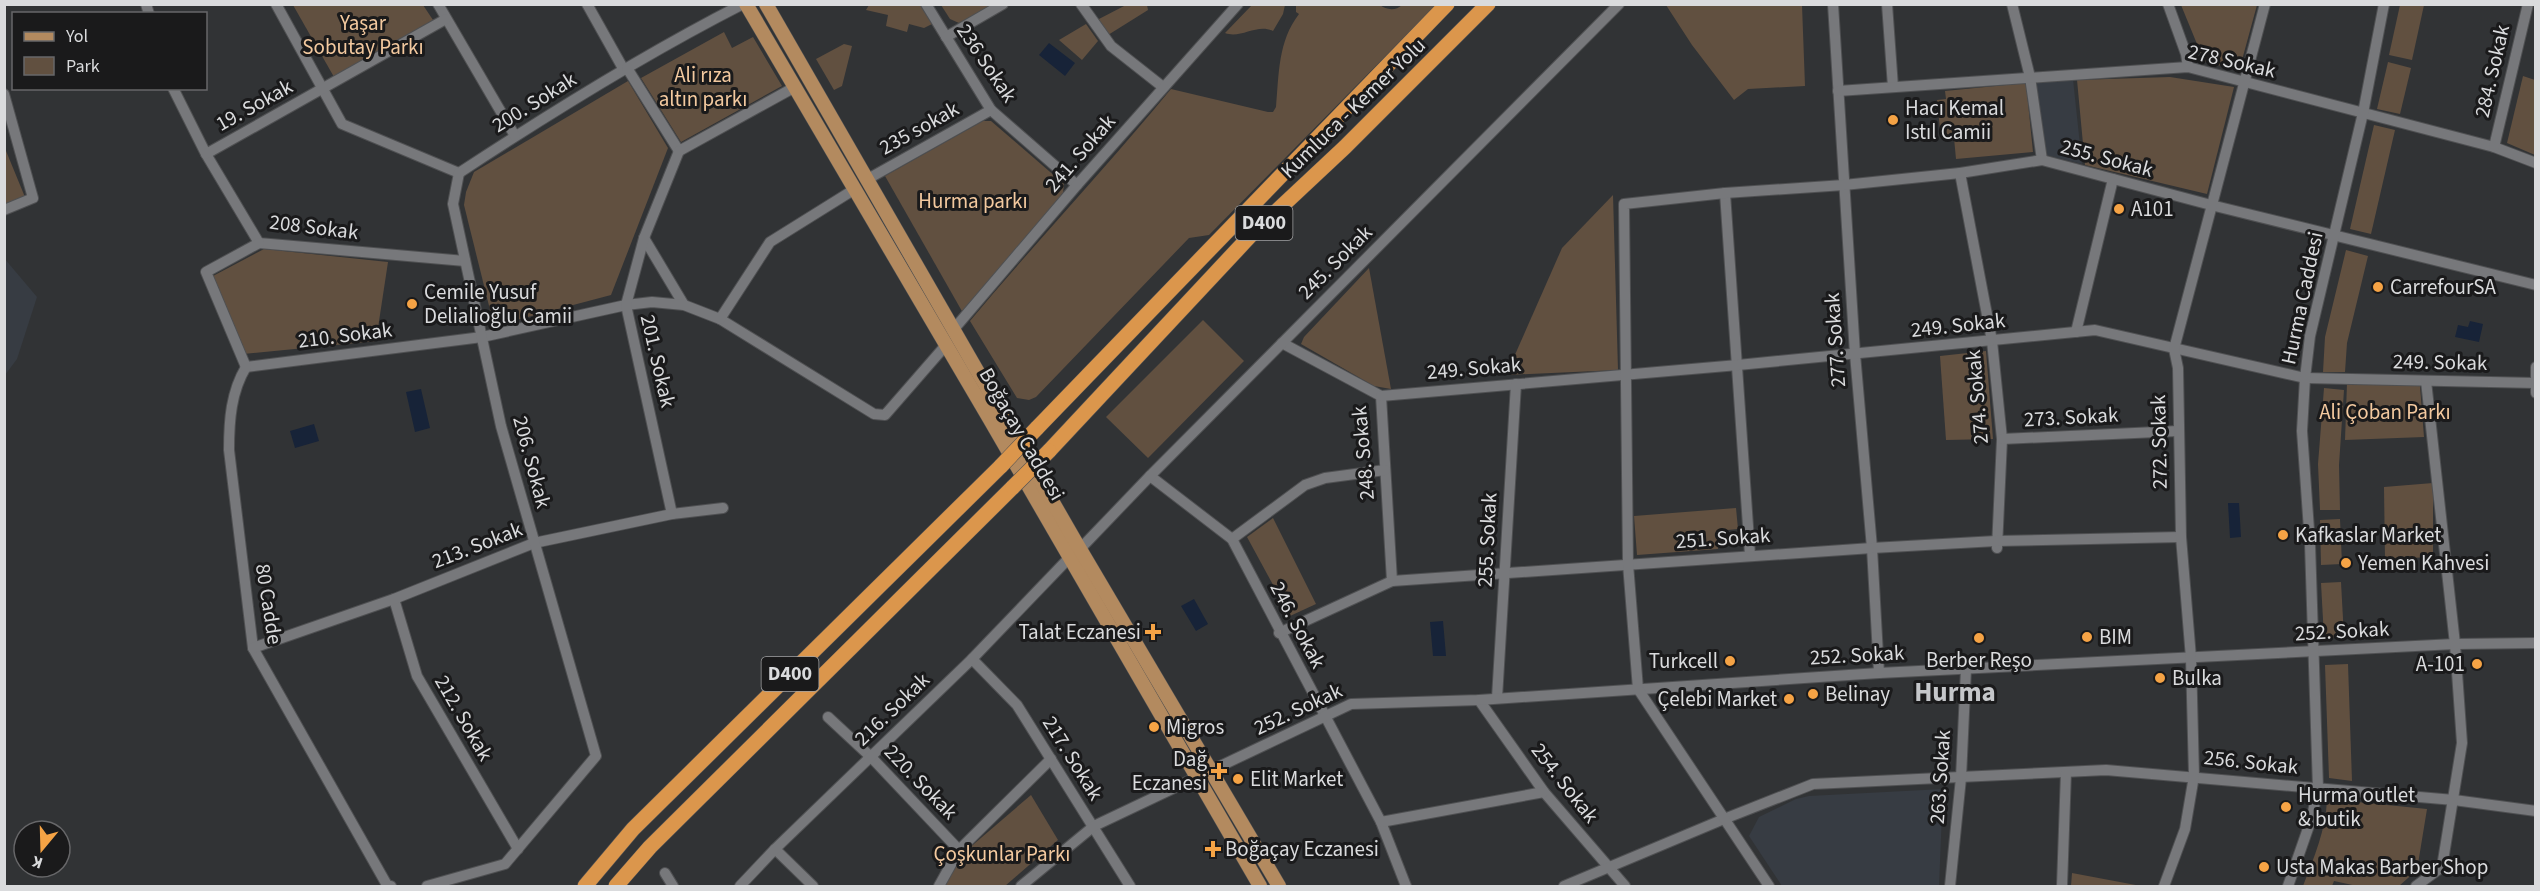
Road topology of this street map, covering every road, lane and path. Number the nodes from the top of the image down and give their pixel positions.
1 (276, 4) edge
2 (438, 4) edge
3 (587, 4) edge
4 (745, 4) edge
5 (765, 4) edge
6 (926, 4) edge
7 (1003, 4) edge
8 (1081, 4) edge
9 (1238, 4) edge
10 (1448, 4) edge
11 (1488, 4) edge
12 (1618, 4) edge
13 (1833, 4) edge
14 (1887, 4) edge
15 (2012, 4) edge
16 (2169, 4) edge
17 (2265, 4) edge
18 (2384, 4) edge
19 (2528, 4) edge
20 (446, 19) junction
21 (946, 37) junction
22 (2188, 67) junction
23 (626, 69) junction
24 (2030, 77) junction
25 (2246, 83) junction
26 (795, 87) junction
27 (1163, 87) junction
28 (1893, 87) junction
29 (322, 89) junction
30 (174, 90) edge
31 (1838, 91) junction
32 (4, 94) edge
33 (991, 110) junction
34 (2363, 113) junction
35 (514, 136) junction
36 (2494, 147) junction
37 (679, 151) junction
38 (207, 154) junction
39 (2042, 160) junction
40 (2535, 163) edge
41 (459, 173) junction
42 (1960, 173) junction
43 (2113, 179) junction
44 (861, 184) junction
45 (1077, 185) junction
46 (1844, 185) junction
47 (1725, 193) junction
48 (2211, 206) junction
49 (4, 210) edge
50 (2335, 235) junction
51 (645, 238) junction
52 (259, 243) junction
53 (465, 261) junction
54 (2535, 285) edge
55 (626, 305) junction
56 (684, 305) junction
57 (720, 319) junction
58 (954, 329) junction
59 (2076, 332) junction
60 (482, 337) junction
61 (1992, 341) junction
62 (1282, 343) junction
63 (946, 345) junction
64 (2174, 349) junction
65 (1855, 354) junction
66 (1738, 365) junction
67 (246, 367) junction
68 (2535, 367) edge
69 (1627, 375) junction
70 (2305, 378) junction
71 (2426, 381) junction
72 (1516, 384) junction
73 (2535, 386) edge
74 (1381, 396) junction
75 (2178, 431) junction
76 (2002, 440) junction
77 (1385, 470) junction
78 (1150, 476) junction
79 (723, 508) dead end
80 (672, 514) junction
81 (2181, 537) junction
82 (1232, 540) junction
83 (534, 543) junction
84 (1996, 545) junction
85 (1872, 548) junction
86 (1080, 549) junction
87 (1750, 555) junction
88 (1069, 558) junction
89 (1628, 564) junction
90 (1504, 573) junction
91 (1392, 581) junction
92 (394, 599) junction
93 (1280, 633) junction
94 (2535, 642) edge
95 (2455, 644) junction
96 (253, 648) junction
97 (2314, 652) junction
98 (2191, 658) junction
99 (972, 659) junction
100 (1966, 669) junction
101 (1879, 673) junction
102 (1638, 689) junction
103 (1497, 698) junction
104 (1479, 700) junction
105 (1325, 716) junction
106 (828, 717) dead end
107 (871, 757) junction
108 (1051, 759) junction
109 (1212, 771) junction
110 (2066, 772) junction
111 (2194, 776) junction
112 (1197, 778) junction
113 (1961, 778) junction
114 (2318, 788) junction
115 (1544, 792) junction
116 (2454, 800) junction
117 (2535, 811) edge
118 (1724, 819) junction
119 (1381, 822) junction
120 (1094, 826) junction
121 (518, 849) junction
122 (775, 849) junction
123 (959, 850) junction
124 (1609, 868) junction
125 (665, 873) dead end
126 (391, 886) edge
127 (427, 886) edge
128 (585, 886) edge
129 (616, 886) edge
130 (674, 886) edge
131 (740, 886) edge
132 (813, 886) edge
133 (939, 886) edge
134 (1021, 886) edge
135 (1130, 886) edge
136 (1260, 886) edge
137 (1279, 886) edge
138 (1406, 886) edge
139 (1564, 886) edge
140 (1626, 886) edge
141 (1769, 886) edge
142 (1950, 886) edge
143 (2062, 886) edge
144 (2164, 886) edge
145 (2288, 886) edge
146 (2416, 886) edge

1 - 29 street
2 - 20 street
3 - 23 street
4 - 23 street, 200. Sokak
4 - 26 main road, Boğaçay Caddesi
5 - 44 main road, Boğaçay Caddesi
6 - 21 street, 236 Sokak
7 - 21 street
8 - 27 street
9 - 27 street, 241. Sokak
10 - 128 highway, Kumluca - Kemer Yolu / D400, bridge
11 - 129 highway, Kumluca - Kemer Yolu / D400, bridge
12 - 62 street, 245. Sokak
13 - 31 street, 277. Sokak
14 - 28 street
15 - 24 street
16 - 22 street
17 - 25 street, 272. Sokak
18 - 34 street, Hurma Caddesi
19 - 36 street, 284. Sokak
20 - 29 street, 19. Sokak
20 - 35 street
21 - 33 street, 236 Sokak
22 - 24 street, 278 Sokak
22 - 25 street, 278 Sokak
23 - 35 street, 200. Sokak
23 - 37 street
24 - 28 street, 278 Sokak
24 - 39 street
25 - 34 street, 278 Sokak
25 - 48 street, 272. Sokak
26 - 37 street
26 - 44 main road, Boğaçay Caddesi
27 - 45 street, 241. Sokak
28 - 31 street, 278 Sokak
29 - 38 street, 19. Sokak
29 - 41 street
30 - 38 street, 208 Sokak
31 - 46 street, 277. Sokak
32 - 49 street
33 - 44 street, 235 sokak
33 - 45 street, 236 Sokak
34 - 36 street, 278 Sokak
34 - 50 street, Hurma Caddesi
35 - 41 street, 200. Sokak
36 - 40 street, 278 Sokak
37 - 51 street, 201. Sokak
38 - 52 street, 208 Sokak
39 - 42 street, 255. Sokak
39 - 43 street, 255. Sokak
41 - 53 street, 206. Sokak
42 - 46 street, 255. Sokak
42 - 61 street, 274. Sokak
43 - 48 street, 255. Sokak
43 - 59 street
44 - 57 street, 235 sokak
44 - 58 main road, Boğaçay Caddesi
44 - 63 main road, Boğaçay Caddesi
45 - 58 street, 241. Sokak
46 - 47 street, 255. Sokak
46 - 65 street, 277. Sokak
47 - 66 street
47 - 69 street, 255. Sokak
48 - 50 street, 255. Sokak
48 - 64 street, 272. Sokak
50 - 54 street, 255. Sokak
50 - 70 street, Hurma Caddesi
51 - 55 street, 201. Sokak
51 - 56 street
52 - 53 street, 208 Sokak
52 - 67 street
53 - 60 street, 206. Sokak
55 - 56 street, 210. Sokak
55 - 60 street, 210. Sokak
55 - 80 street, 201. Sokak
56 - 57 street, 210. Sokak
57 - 63 street, 210. Sokak
58 - 86 main road, Boğaçay Caddesi
59 - 61 street, 249. Sokak
59 - 64 street, 249. Sokak
60 - 67 street, 210. Sokak
60 - 83 street, 206. Sokak
61 - 65 street, 249. Sokak
61 - 76 street, 274. Sokak
62 - 74 street, 248. Sokak
62 - 78 street, 245. Sokak
63 - 88 main road, Boğaçay Caddesi
64 - 70 street, 249. Sokak
64 - 75 street, 272. Sokak
65 - 66 street, 249. Sokak
65 - 85 street, 277. Sokak
66 - 69 street, 249. Sokak
66 - 87 street
67 - 96 street, 80 Cadde
68 - 73 street
69 - 72 street, 249. Sokak
69 - 89 street
70 - 71 street, 249. Sokak
70 - 97 street, Hurma Caddesi
71 - 73 street, 249. Sokak
71 - 95 street
72 - 74 street, 249. Sokak
72 - 90 street, 255. Sokak
74 - 77 street, 248. Sokak
75 - 76 street, 273. Sokak
75 - 81 street, 272. Sokak
76 - 84 street, 274. Sokak
77 - 82 street
77 - 91 street, 248. Sokak
78 - 82 street, 246. Sokak
78 - 86 street, 245. Sokak
79 - 80 street, 213. Sokak
80 - 83 street, 213. Sokak
81 - 84 street, 251. Sokak
81 - 98 street, 272. Sokak
82 - 93 street, 246. Sokak
83 - 92 street, 213. Sokak
83 - 121 street, 206. Sokak
84 - 85 street, 251. Sokak
85 - 87 street, 251. Sokak
85 - 101 street, 277. Sokak
86 - 109 main road, Boğaçay Caddesi
87 - 89 street, 251. Sokak
88 - 99 street, 216. Sokak
88 - 112 main road, Boğaçay Caddesi
89 - 90 street, 251. Sokak
89 - 102 street
90 - 91 street, 251. Sokak
90 - 103 street, 255. Sokak
91 - 93 street, 251. Sokak
92 - 96 street, 213. Sokak
92 - 121 street, 212. Sokak
93 - 105 street, 246. Sokak
94 - 95 street, 252. Sokak
95 - 97 street, 252. Sokak
95 - 116 street
96 - 126 street, 80 Cadde
97 - 98 street, 252. Sokak
97 - 114 street, Hurma Caddesi
98 - 100 street, 252. Sokak
98 - 111 street, 272. Sokak
99 - 107 street, 216. Sokak
99 - 108 street, 217. Sokak
100 - 101 street, 252. Sokak
100 - 113 street, 263. Sokak
101 - 102 street, 252. Sokak
102 - 103 street, 252. Sokak
102 - 118 street
103 - 104 street, 252. Sokak
104 - 105 street, 252. Sokak
104 - 115 street, 254. Sokak
105 - 109 street, 252. Sokak
105 - 119 street, 246. Sokak
106 - 107 street, 220. Sokak
107 - 122 street, 216. Sokak
107 - 123 street, 220. Sokak
108 - 120 street, 217. Sokak
108 - 123 street
109 - 112 street, 252. Sokak
109 - 137 main road, Boğaçay Caddesi
110 - 111 street, 256. Sokak
110 - 113 street, 256. Sokak
110 - 143 street
111 - 114 street, 256. Sokak
111 - 144 street, 272. Sokak
112 - 120 street, 252. Sokak
112 - 136 main road, Boğaçay Caddesi
113 - 118 street, 256. Sokak
113 - 142 street, 263. Sokak
114 - 116 street, 256. Sokak
114 - 145 street, Hurma Caddesi
115 - 119 street
115 - 124 street, 254. Sokak
116 - 117 street, 256. Sokak
116 - 146 street
118 - 124 street, 256. Sokak
118 - 141 street
119 - 138 street, 246. Sokak
120 - 134 street, 252. Sokak
120 - 135 street, 217. Sokak
121 - 127 street
122 - 131 street, 216. Sokak
122 - 132 street
123 - 133 street
124 - 139 street, 256. Sokak
124 - 140 street, 254. Sokak
125 - 130 street

